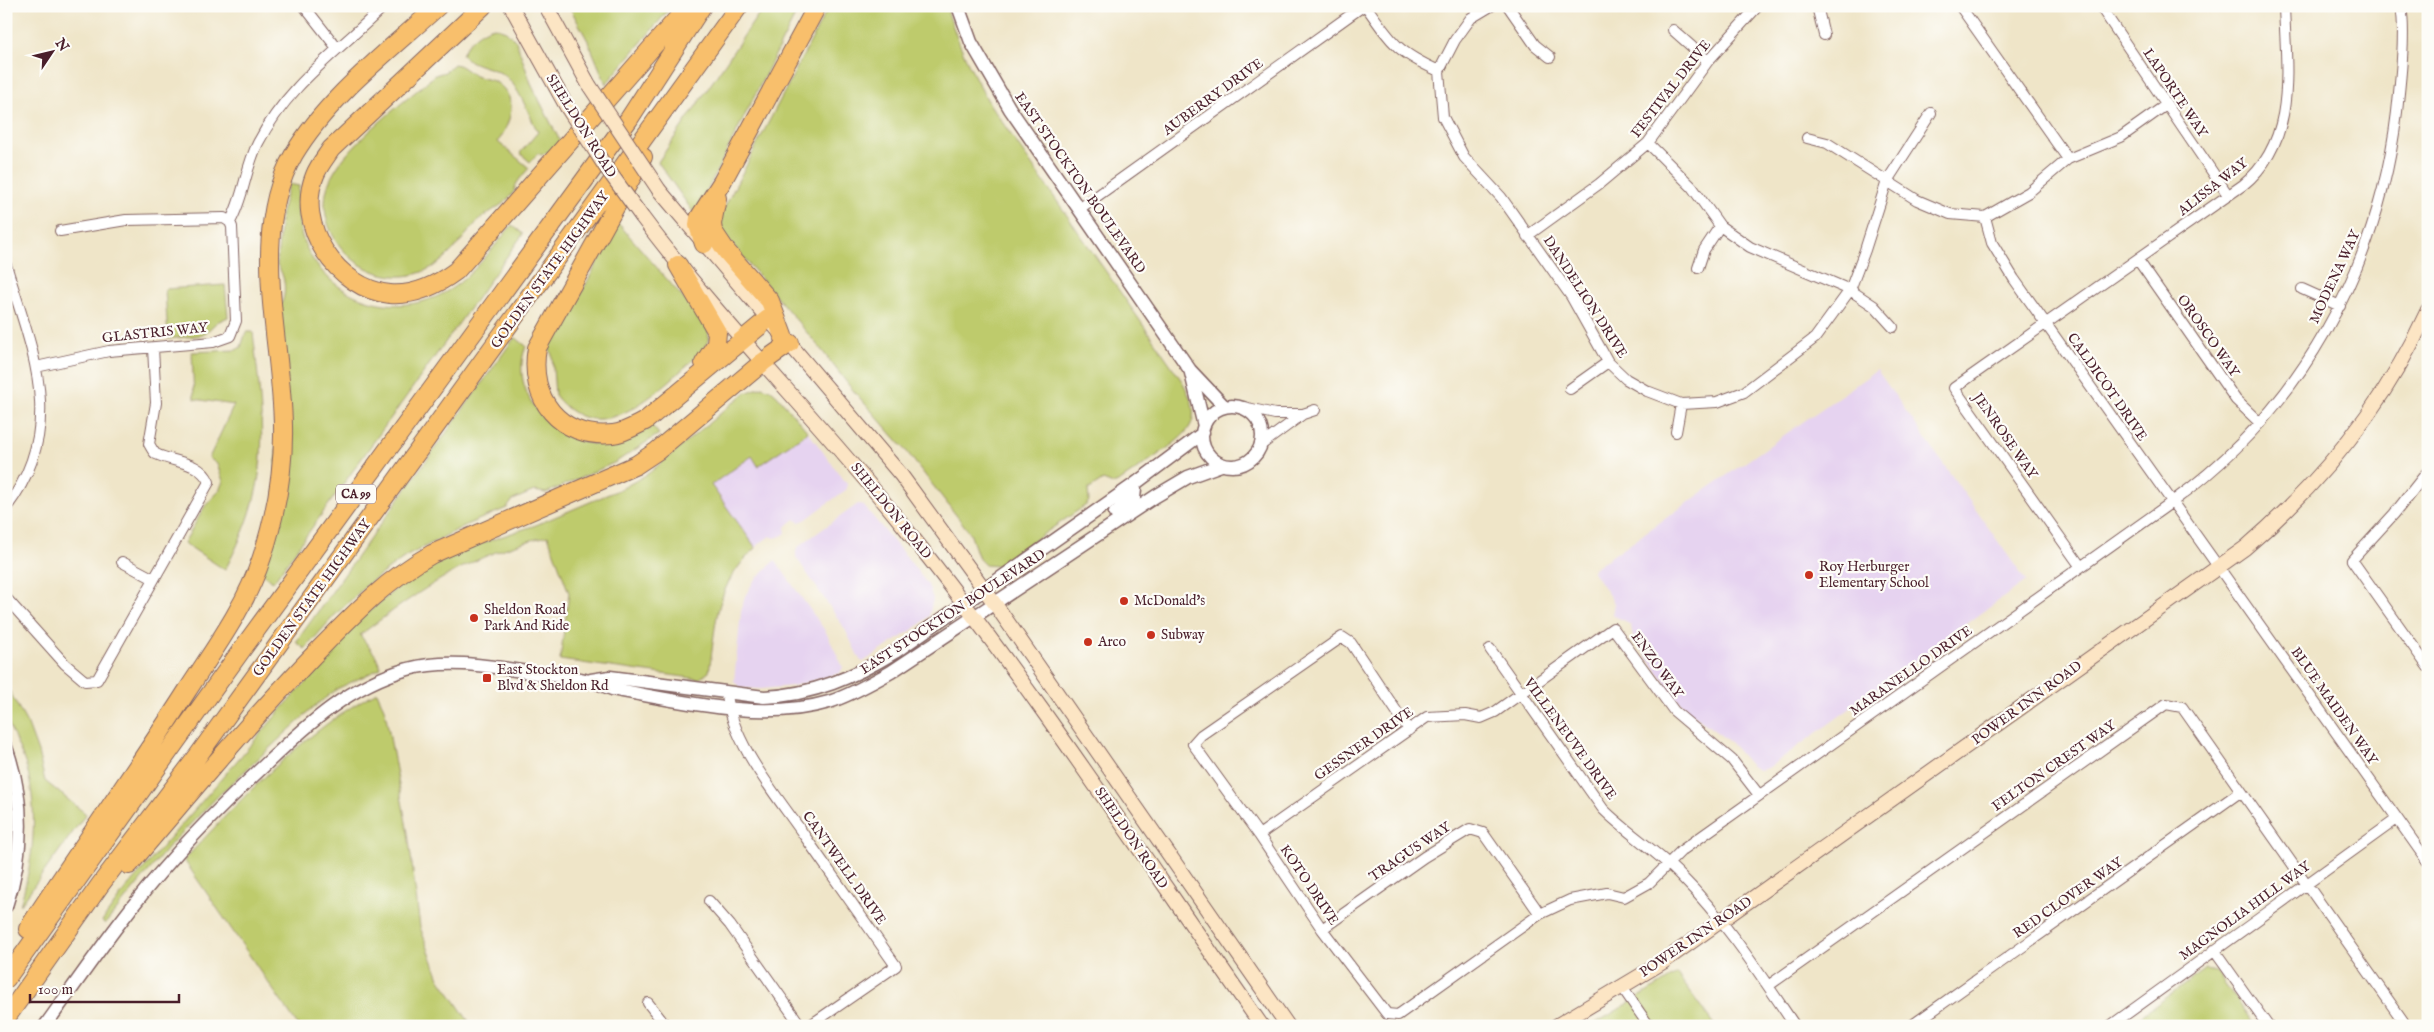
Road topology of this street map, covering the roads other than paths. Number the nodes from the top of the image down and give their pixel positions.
1 (304, 6) edge
2 (384, 6) edge
3 (438, 6) edge
4 (483, 6) edge
5 (511, 6) edge
6 (546, 6) edge
7 (692, 6) edge
8 (702, 6) edge
9 (739, 6) edge
10 (817, 6) edge
11 (958, 6) edge
12 (1365, 6) edge
13 (1491, 6) edge
14 (1508, 6) edge
15 (1758, 6) edge
16 (1817, 6) edge
17 (1960, 6) edge
18 (2100, 6) edge
19 (2284, 6) edge
20 (2401, 6) edge
21 (1673, 30) dead end
22 (1824, 35) dead end
23 (337, 48) junction
24 (1550, 57) dead end
25 (1708, 61) junction
26 (1439, 71) junction
27 (684, 84) junction
28 (2166, 105) junction
29 (1931, 113) dead end
30 (1807, 138) dead end
31 (1648, 143) junction
32 (2068, 159) junction
33 (1887, 180) junction
34 (722, 182) junction
35 (2228, 195) junction
36 (1079, 209) junction
37 (1985, 217) junction
38 (230, 222) junction
39 (1720, 226) junction
40 (60, 231) dead end
41 (1527, 236) junction
42 (704, 244) junction
43 (2138, 260) junction
44 (6, 265) edge
45 (678, 265) junction
46 (1698, 268) dead end
47 (2302, 289) dead end
48 (1850, 290) junction
49 (2340, 306) junction
50 (2428, 310) edge
51 (768, 319) junction
52 (2045, 324) junction
53 (1893, 327) dead end
54 (742, 339) junction
55 (787, 340) junction
56 (153, 348) junction
57 (763, 362) junction
58 (1608, 362) junction
59 (36, 367) junction
60 (1190, 370) junction
61 (693, 380) junction
62 (1570, 389) dead end
63 (1681, 404) junction
64 (1224, 406) junction
65 (1243, 407) junction
66 (1315, 410) dead end
67 (1303, 414) junction
68 (2260, 423) junction
69 (1204, 430) junction
70 (1676, 432) dead end
71 (1261, 445) junction
72 (1221, 465) junction
73 (2426, 477) edge
74 (1132, 486) junction
75 (2172, 502) junction
76 (6, 508) edge
77 (1058, 561) junction
78 (122, 562) dead end
79 (2081, 567) junction
80 (2218, 567) junction
81 (154, 579) junction
82 (984, 588) junction
83 (6, 598) edge
84 (964, 602) junction
85 (995, 604) junction
86 (975, 618) junction
87 (1490, 649) dead end
88 (2428, 667) edge
89 (591, 680) junction
90 (727, 693) junction
91 (1521, 694) junction
92 (728, 708) junction
93 (1409, 730) junction
94 (6, 747) edge
95 (2240, 792) junction
96 (1759, 795) junction
97 (2397, 819) junction
98 (1259, 835) junction
99 (2428, 862) edge
100 (1668, 864) junction
101 (2308, 884) junction
102 (100, 885) junction
103 (709, 902) dead end
104 (6, 906) edge
105 (1540, 914) junction
106 (1720, 922) junction
107 (1322, 929) junction
108 (2214, 950) junction
109 (6, 964) edge
110 (6, 979) edge
111 (1768, 986) junction
112 (1622, 987) junction
113 (648, 1003) dead end
114 (6, 1018) edge
115 (44, 1026) edge
116 (666, 1026) edge
117 (801, 1026) edge
118 (809, 1026) edge
119 (1262, 1026) edge
120 (1288, 1026) edge
121 (1556, 1026) edge
122 (1649, 1026) edge
123 (1795, 1026) edge
124 (1911, 1026) edge
125 (2110, 1026) edge
126 (2268, 1026) edge
127 (2402, 1026) edge

1 - 23 street
2 - 23 street
3 - 109 highway
4 - 7 highway
5 - 45 main road, SHELDON ROAD, bridge
6 - 42 main road, SHELDON ROAD, bridge
8 - 110 highway, GOLDEN STATE HIGHWAY / CA 99
9 - 27 highway, GOLDEN STATE HIGHWAY / CA 99
10 - 34 highway
11 - 36 street, EAST STOCKTON BOULEVARD
12 - 26 street
12 - 36 street, AUBERRY DRIVE
13 - 26 street
14 - 24 street
15 - 25 street, FESTIVAL DRIVE
16 - 22 street
17 - 32 street
18 - 28 street, LAPORTE WAY
19 - 35 street, ALISSA WAY
20 - 49 street, MODENA WAY
21 - 25 street
23 - 38 street
25 - 31 street, FESTIVAL DRIVE
26 - 41 street, DANDELION DRIVE
27 - 61 highway
27 - 102 highway, GOLDEN STATE HIGHWAY / CA 99
28 - 32 street
28 - 35 street, LAPORTE WAY
29 - 33 street, DANDELION DRIVE
30 - 33 street
31 - 39 street
31 - 41 street, FESTIVAL DRIVE
32 - 37 street
33 - 37 street
33 - 48 street, DANDELION DRIVE
34 - 42 highway
34 - 55 highway
35 - 43 street, ALISSA WAY
36 - 60 street, EAST STOCKTON BOULEVARD
37 - 52 street, CALDICOT DRIVE
38 - 40 street
38 - 56 street, GLASTRIS WAY
39 - 46 street
39 - 48 street
41 - 58 street, DANDELION DRIVE
42 - 51 main road, SHELDON ROAD
43 - 52 street, ALISSA WAY
43 - 68 street, OROSCO WAY
44 - 59 street
45 - 54 main road, SHELDON ROAD
45 - 61 highway
47 - 49 street
48 - 53 street
48 - 63 street, DANDELION DRIVE
49 - 68 street, MODENA WAY
50 - 80 main road, POWER INN ROAD
51 - 54 highway
51 - 55 main road, SHELDON ROAD
52 - 75 street, CALDICOT DRIVE
52 - 79 street, JENROSE WAY
54 - 57 main road, SHELDON ROAD
54 - 61 highway
55 - 57 highway
55 - 82 main road, SHELDON ROAD
56 - 59 street, GLASTRIS WAY
56 - 81 street
57 - 84 main road, SHELDON ROAD
57 - 102 highway
58 - 62 street
58 - 63 street, DANDELION DRIVE
59 - 76 street
60 - 64 street, EAST STOCKTON BOULEVARD
60 - 69 street, EAST STOCKTON BOULEVARD
63 - 70 street
64 - 65 street
64 - 69 street
65 - 67 street
65 - 71 street
66 - 67 street
67 - 71 street
68 - 75 street, MODENA WAY
69 - 72 street
69 - 74 street, EAST STOCKTON BOULEVARD
71 - 72 street
72 - 77 street, EAST STOCKTON BOULEVARD
73 - 88 street
74 - 77 street
74 - 82 street, EAST STOCKTON BOULEVARD
75 - 79 street, MARANELLO DRIVE
75 - 80 street, CALDICOT DRIVE
77 - 85 street, EAST STOCKTON BOULEVARD
78 - 81 street
79 - 96 street, MARANELLO DRIVE
80 - 97 street, BLUE MAIDEN WAY
80 - 106 main road, POWER INN ROAD
81 - 83 street
82 - 84 street, EAST STOCKTON BOULEVARD
82 - 85 main road, SHELDON ROAD
84 - 86 main road, SHELDON ROAD
84 - 90 street, EAST STOCKTON BOULEVARD
85 - 86 street, EAST STOCKTON BOULEVARD
85 - 120 main road, SHELDON ROAD
86 - 92 street, EAST STOCKTON BOULEVARD
86 - 119 main road, SHELDON ROAD
87 - 91 street, VILLENEUVE DRIVE
89 - 90 street, EAST STOCKTON BOULEVARD
89 - 92 street, EAST STOCKTON BOULEVARD
89 - 115 street, EAST STOCKTON BOULEVARD
90 - 92 street, CANTWELL DRIVE
91 - 93 street, GESSNER DRIVE
91 - 96 street, ENZO WAY
91 - 100 street, VILLENEUVE DRIVE
92 - 118 street, CANTWELL DRIVE
93 - 98 street, GESSNER DRIVE
93 - 98 street, KOTO DRIVE
94 - 104 street
95 - 101 street, FELTON CREST WAY
95 - 111 street, FELTON CREST WAY
95 - 124 street, RED CLOVER WAY
96 - 100 street, MARANELLO DRIVE
97 - 99 street, BLUE MAIDEN WAY
97 - 101 street, MAGNOLIA HILL WAY
98 - 107 street, KOTO DRIVE
100 - 105 street, KOTO DRIVE
100 - 106 street, VILLENEUVE DRIVE
101 - 108 street, MAGNOLIA HILL WAY
101 - 127 street, FELTON CREST WAY
102 - 114 highway, GOLDEN STATE HIGHWAY / CA 99
103 - 117 street
105 - 107 street, TRAGUS WAY
105 - 107 street, KOTO DRIVE
106 - 111 street, VILLENEUVE DRIVE
106 - 112 main road, POWER INN ROAD
108 - 125 street, MAGNOLIA HILL WAY
108 - 126 street
111 - 123 street, VILLENEUVE DRIVE
112 - 121 main road, POWER INN ROAD
112 - 122 street
113 - 116 street

